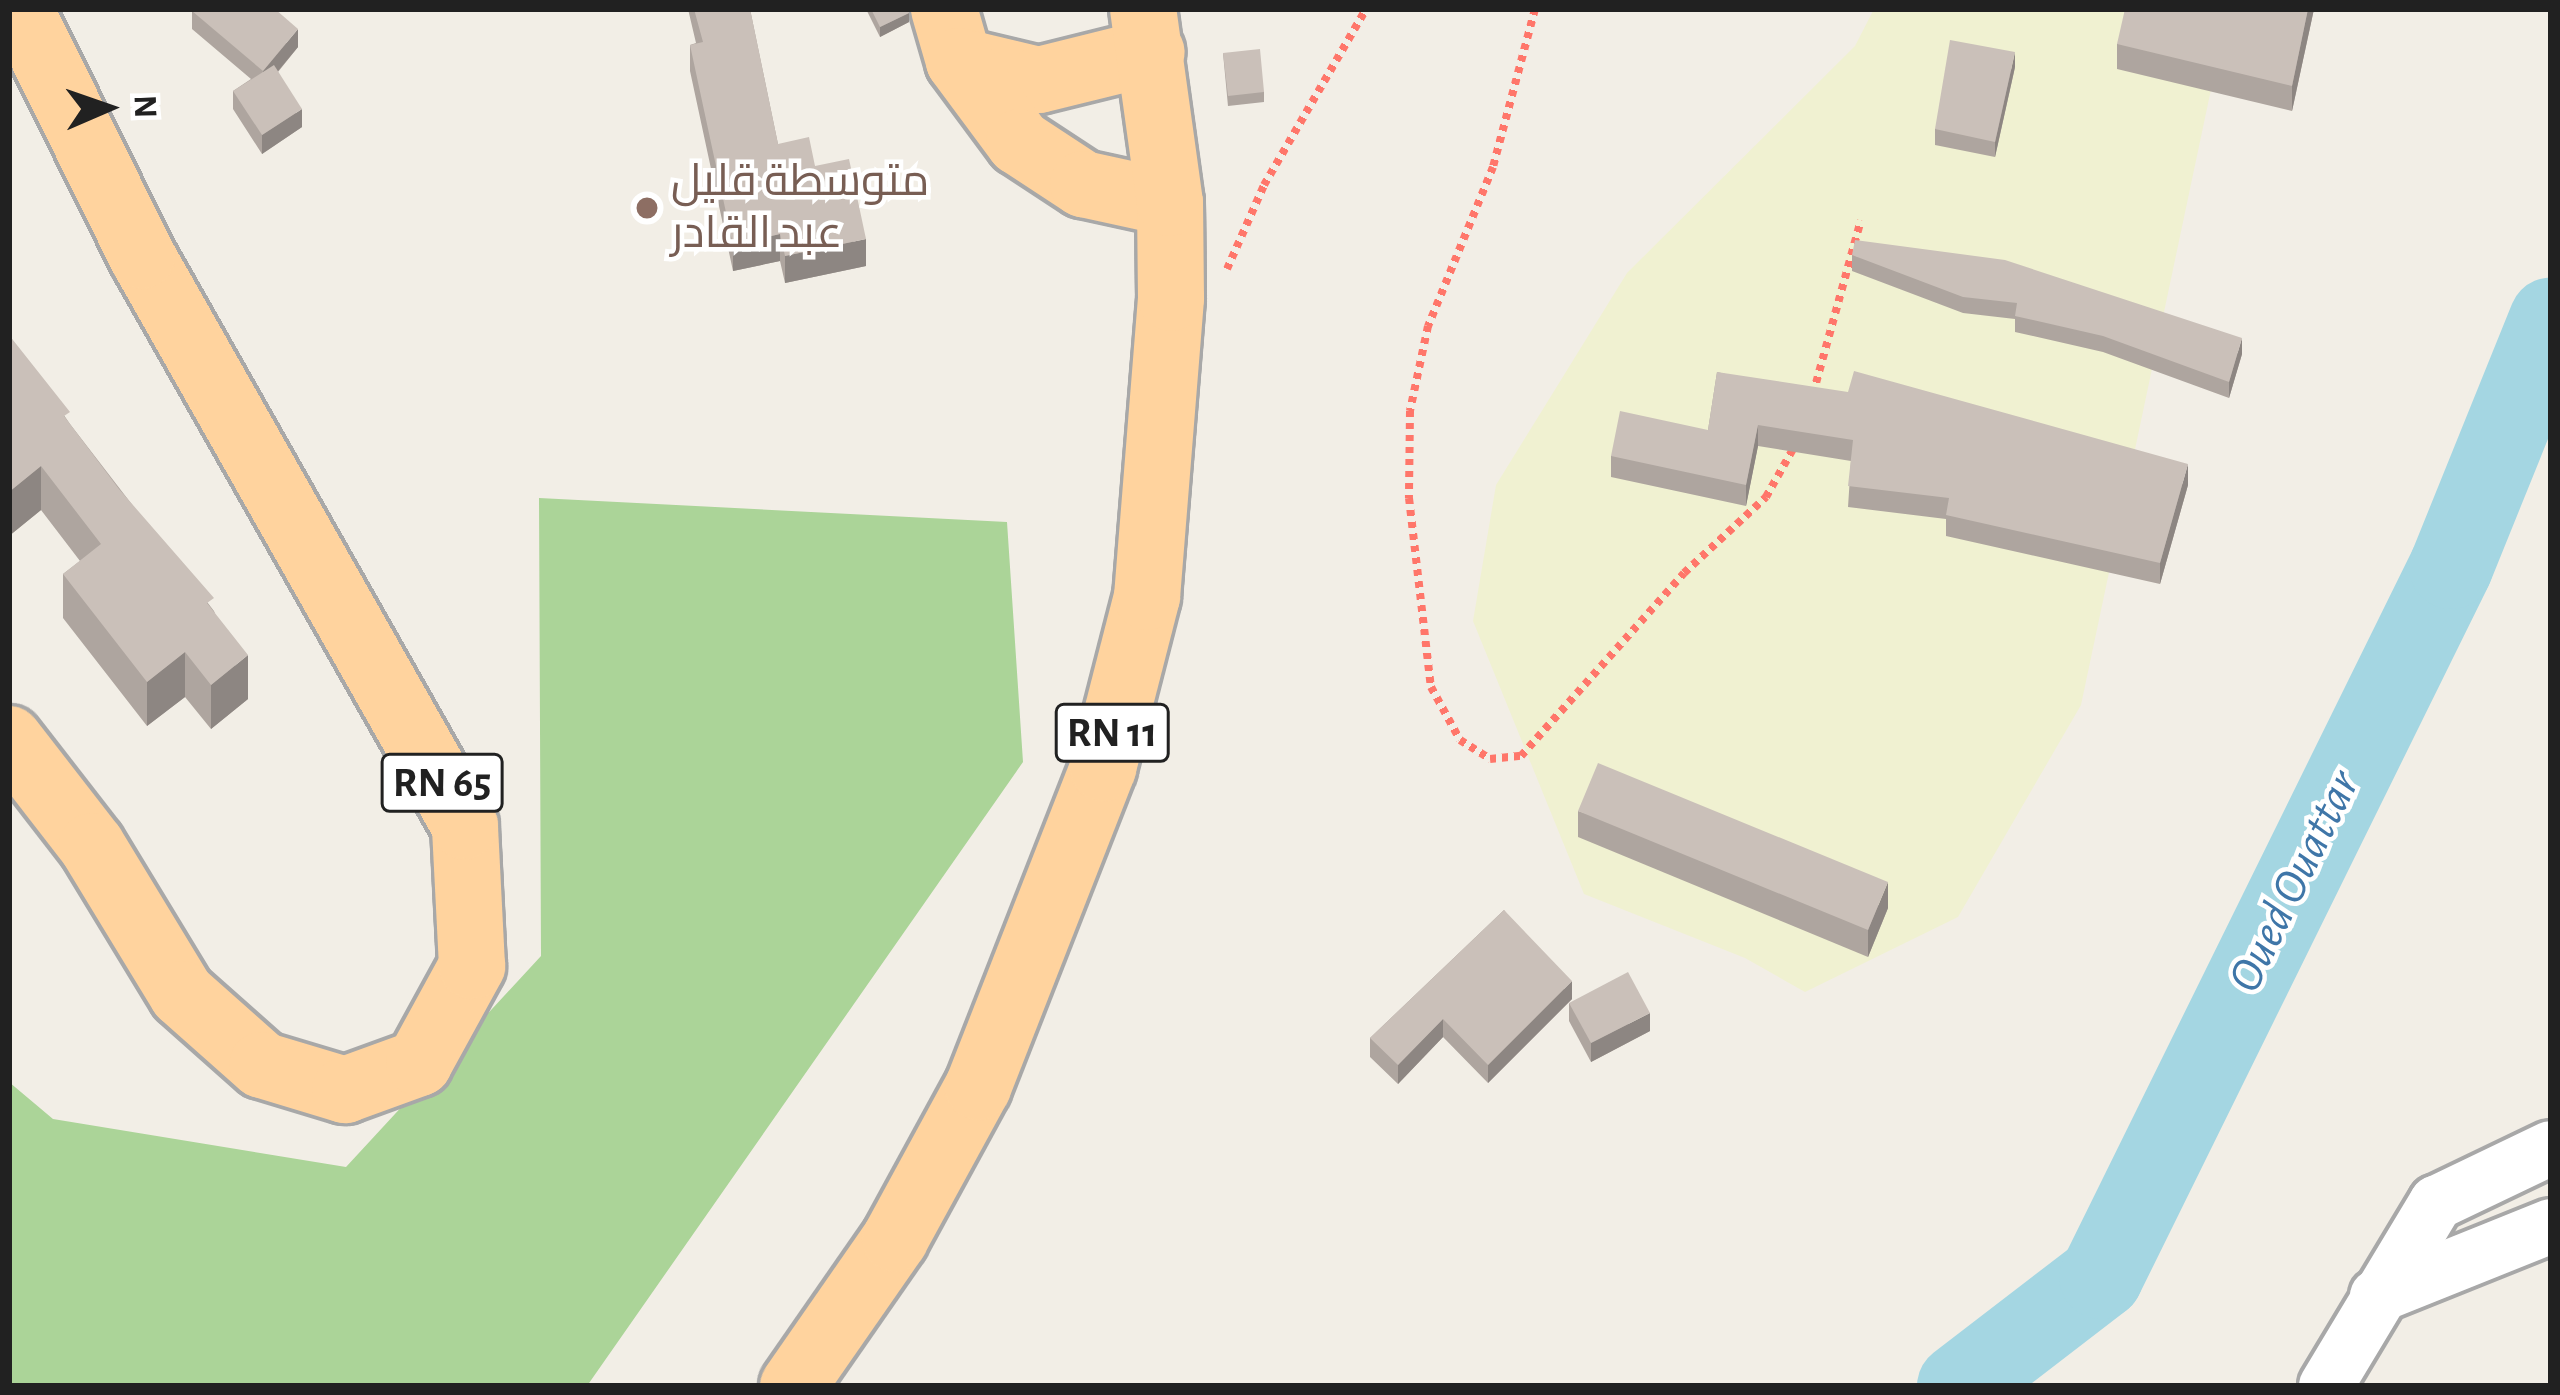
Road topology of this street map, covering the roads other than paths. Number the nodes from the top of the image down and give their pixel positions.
1 (20, 9) edge
2 (1148, 30) edge
3 (951, 35) edge
4 (1170, 203) junction
5 (9, 739) edge
6 (2551, 1148) edge
7 (2551, 1226) edge
8 (2377, 1296) junction
9 (793, 1386) edge
10 (2326, 1386) edge

1 - 5 main road, RN 65
2 - 3 main road
2 - 4 main road, RN 11
3 - 4 main road
4 - 9 main road, RN 11
6 - 8 street
7 - 8 street
8 - 10 street

